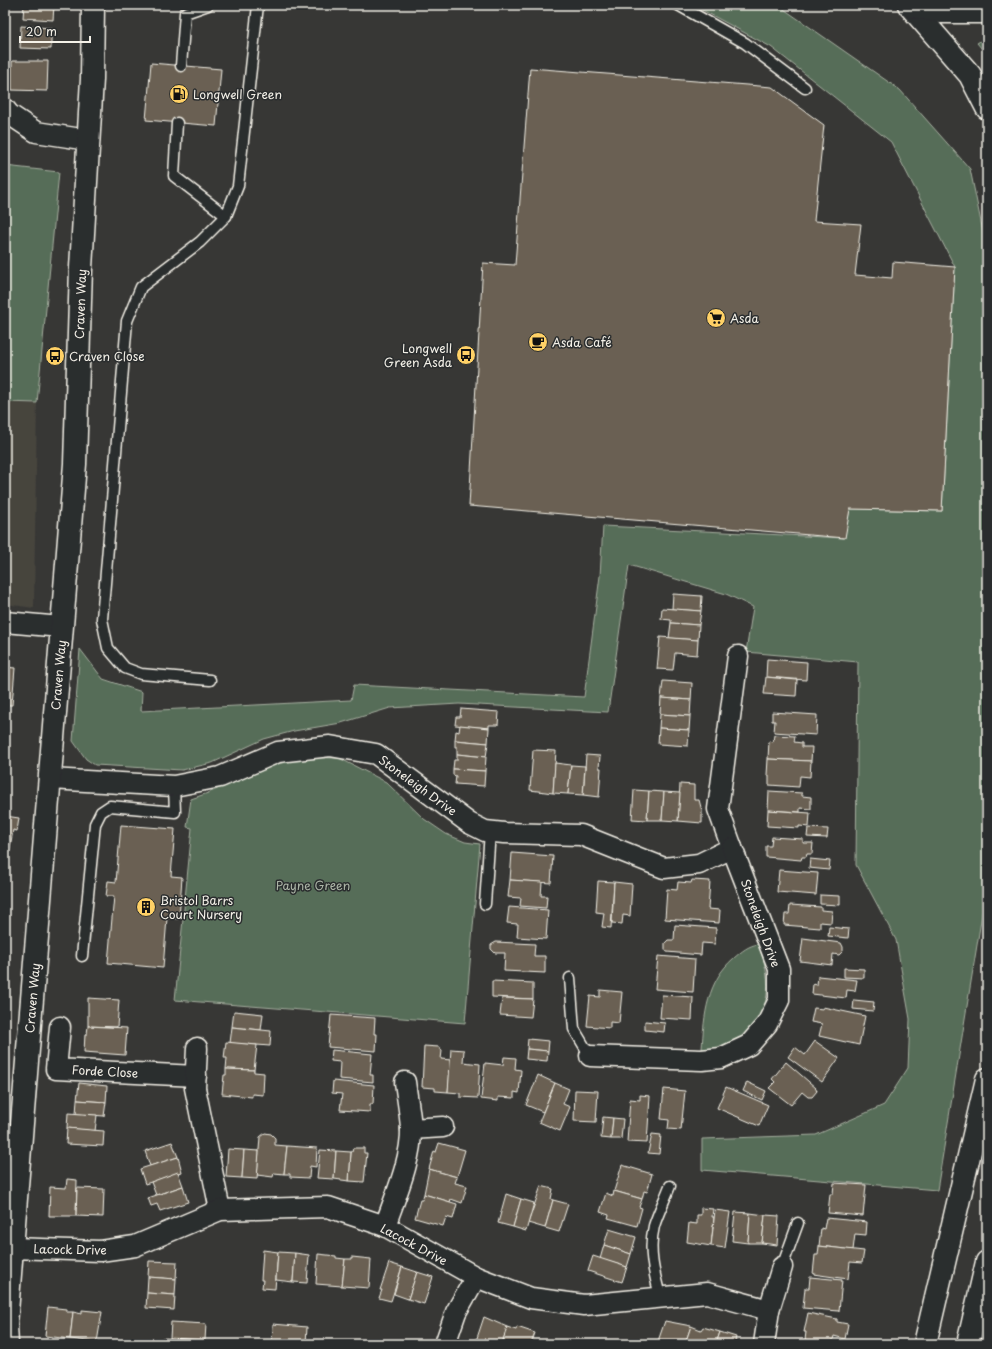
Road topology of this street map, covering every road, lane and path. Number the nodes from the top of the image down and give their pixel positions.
1 (93, 5) edge
2 (208, 5) edge
3 (258, 5) edge
4 (678, 5) edge
5 (910, 6) edge
6 (987, 12) edge
7 (181, 66) dead end
8 (805, 88) dead end
9 (987, 108) edge
10 (5, 110) edge
11 (177, 123) dead end
12 (88, 140) junction
13 (226, 216) junction
14 (5, 622) edge
15 (62, 627) junction
16 (738, 656) dead end
17 (210, 680) dead end
18 (50, 779) junction
19 (174, 786) junction
20 (490, 831) junction
21 (732, 848) junction
22 (485, 904) dead end
23 (82, 956) dead end
24 (570, 978) dead end
25 (60, 1027) dead end
26 (197, 1048) dead end
27 (590, 1056) joint
28 (196, 1076) junction
29 (987, 1079) edge
30 (405, 1082) dead end
31 (443, 1127) dead end
32 (411, 1129) junction
33 (670, 1186) dead end
34 (220, 1210) junction
35 (798, 1223) dead end
36 (385, 1226) junction
37 (12, 1248) junction
38 (987, 1262) edge
39 (782, 1267) joint
40 (476, 1278) junction
41 (660, 1296) junction
42 (769, 1310) junction
43 (7, 1344) edge
44 (445, 1344) edge
45 (764, 1344) edge
46 (925, 1344) edge
47 (968, 1344) edge

1 - 12 main road, Craven Way
2 - 7 lane
3 - 13 lane
4 - 8 lane
5 - 6 main road
5 - 9 main road
10 - 12 street
11 - 13 lane
12 - 15 main road, Craven Way
13 - 17 lane
14 - 15 street
15 - 18 main road, Craven Way
16 - 21 street, Stoneleigh Drive
18 - 19 street, Stoneleigh Drive
18 - 37 main road, Craven Way
19 - 20 street, Stoneleigh Drive
19 - 23 lane
20 - 21 street, Stoneleigh Drive
20 - 22 lane
21 - 27 street, Stoneleigh Drive
24 - 27 lane
25 - 28 street, Forde Close
26 - 28 street
28 - 34 street
29 - 46 main road
30 - 32 street
31 - 32 street
32 - 36 street
33 - 41 lane
34 - 36 street, Lacock Drive
34 - 37 street, Lacock Drive
35 - 39 lane
36 - 40 street, Lacock Drive
37 - 43 main road, Craven Way
38 - 47 main road
39 - 42 street
40 - 41 street, Lacock Drive
40 - 44 street
41 - 42 street, Lacock Drive
42 - 45 street

